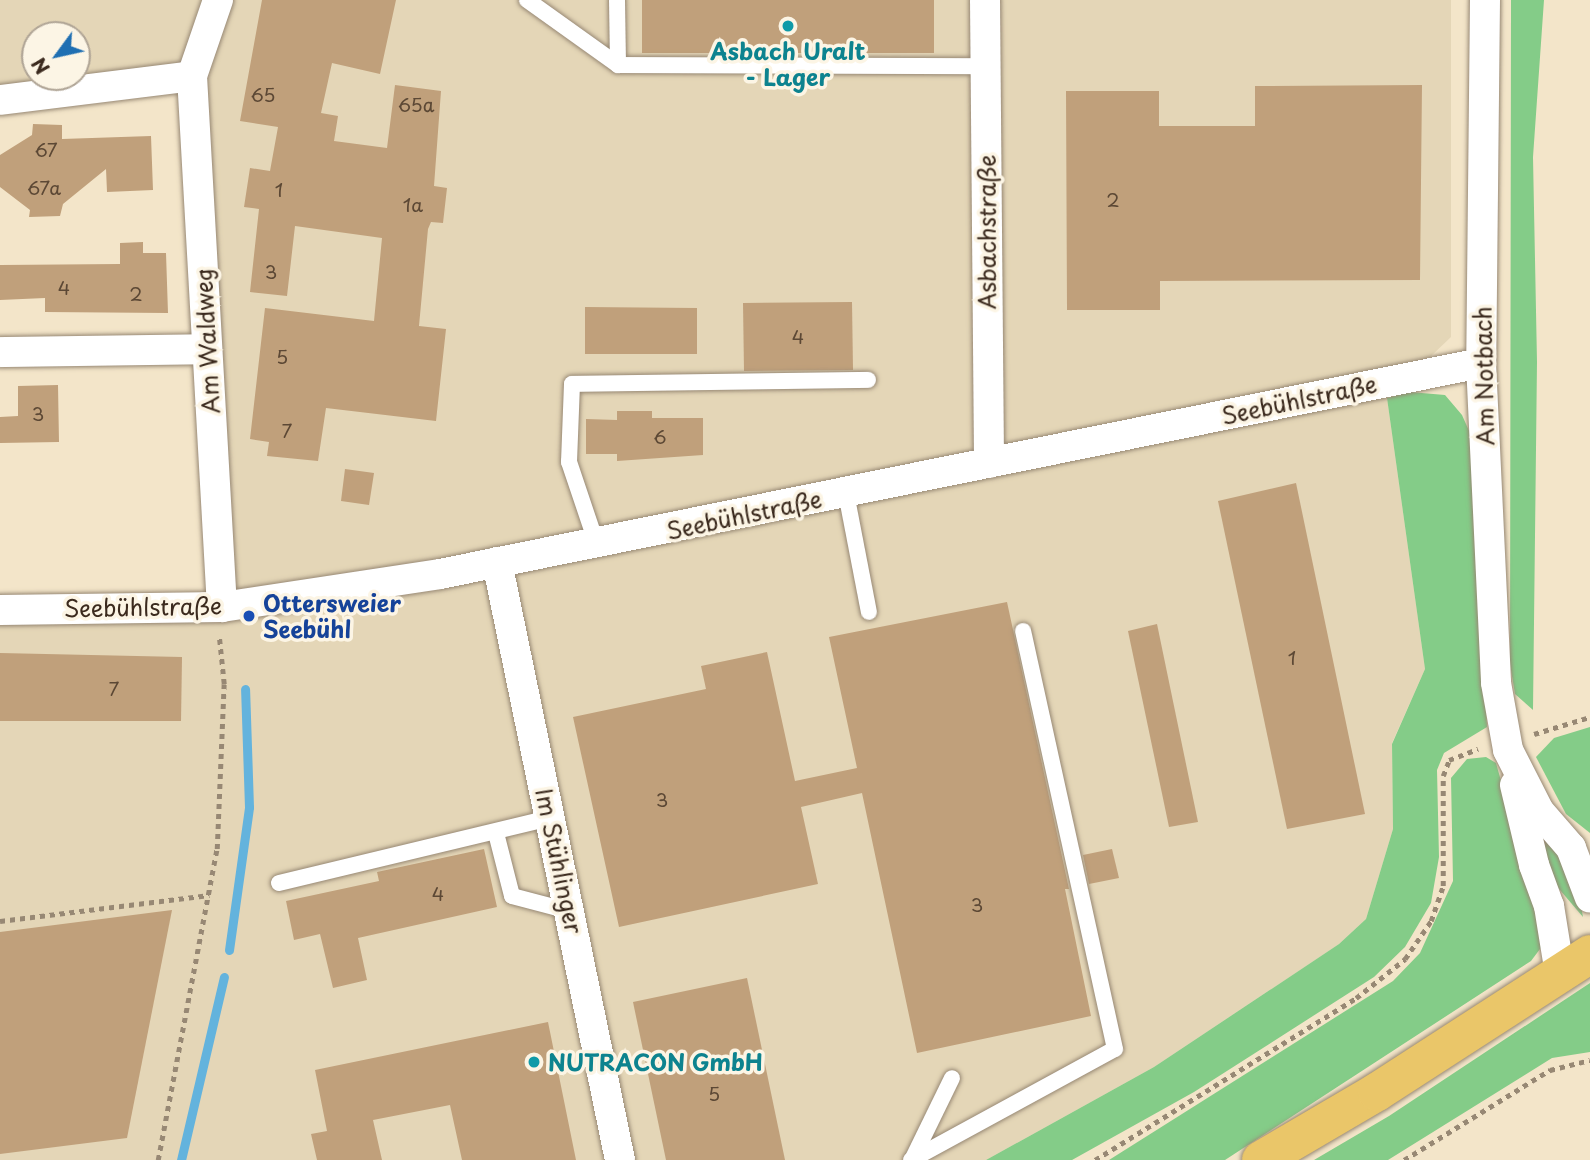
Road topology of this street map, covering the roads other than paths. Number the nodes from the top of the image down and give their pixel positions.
1 (218, 0) edge
2 (527, 0) edge
3 (617, 0) edge
4 (985, 0) edge
5 (1485, 0) edge
6 (618, 65) junction
7 (985, 66) junction
8 (192, 76) junction
9 (0, 100) edge
10 (207, 349) junction
11 (0, 352) edge
12 (1481, 363) junction
13 (868, 380) dead end
14 (989, 463) junction
15 (846, 494) junction
16 (597, 545) junction
17 (497, 562) junction
18 (219, 607) junction
19 (0, 610) edge
20 (869, 612) dead end
21 (1023, 631) dead end
22 (1507, 746) junction
23 (550, 818) junction
24 (496, 832) junction
25 (1580, 850) edge
26 (279, 883) dead end
27 (1590, 898) edge
28 (569, 911) junction
29 (1575, 964) edge
30 (952, 1078) dead end
31 (620, 1160) edge
32 (911, 1160) edge
33 (1261, 1160) edge

1 - 8 street
2 - 6 lane
3 - 6 lane
4 - 7 street, Asbachstraße
5 - 12 street, Am Notbach
6 - 7 lane
7 - 14 street, Asbachstraße
8 - 9 street
8 - 10 street, Am Waldweg
10 - 11 street
10 - 18 street, Am Waldweg
12 - 14 street, Seebühlstraße
12 - 22 street, Am Notbach
13 - 16 lane
14 - 15 street, Seebühlstraße
15 - 16 street, Seebühlstraße
15 - 20 lane
16 - 17 street, Seebühlstraße
17 - 18 street, Seebühlstraße
17 - 23 street, Im Stühlinger
18 - 19 street, Seebühlstraße
21 - 32 lane
22 - 25 street, Am Notbach
22 - 29 street, Am Notbach
23 - 24 lane
23 - 28 street, Im Stühlinger
24 - 26 lane
24 - 28 lane
25 - 27 street, Am Notbach
28 - 31 street, Im Stühlinger
29 - 33 main road
30 - 32 lane

